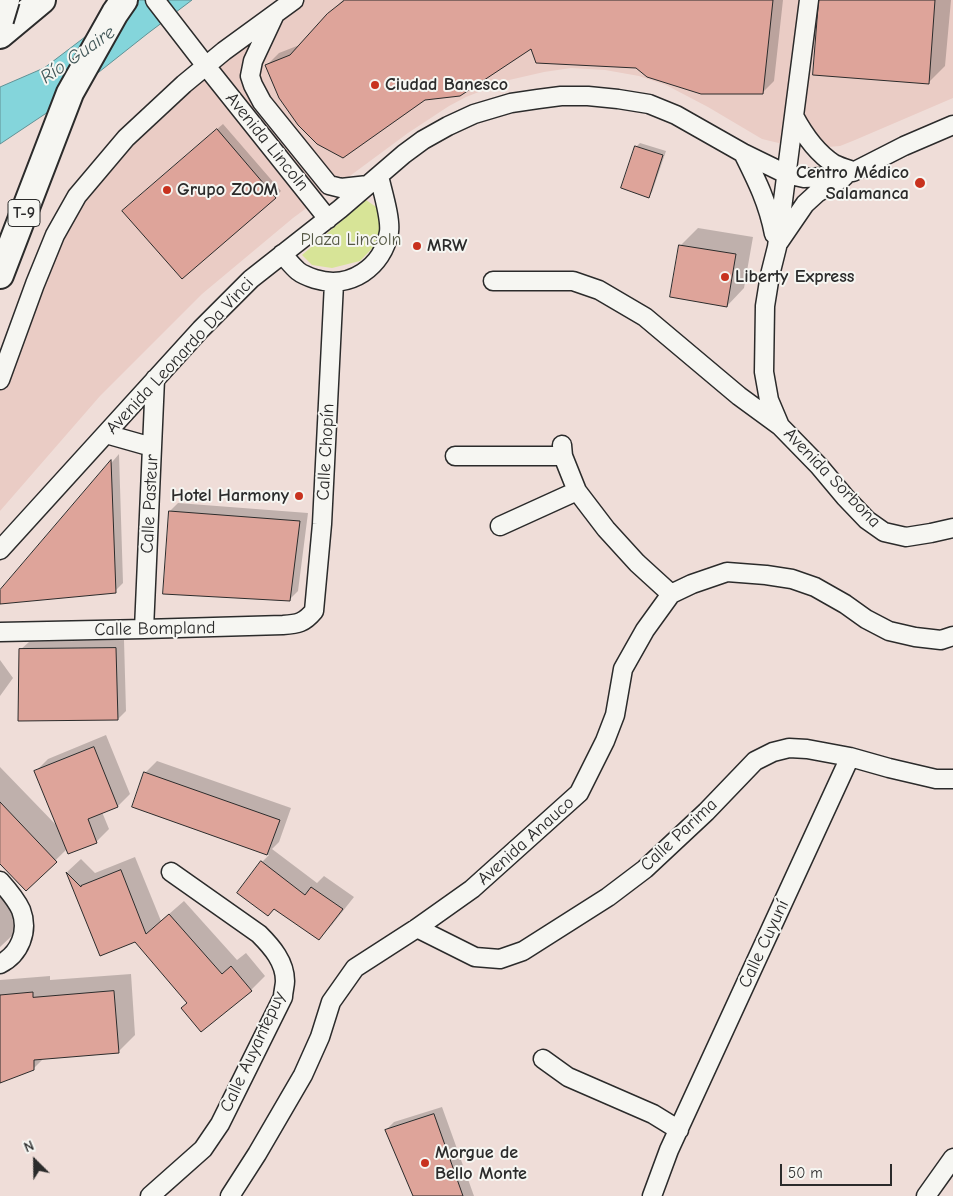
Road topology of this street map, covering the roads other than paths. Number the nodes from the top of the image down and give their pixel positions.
1 (6, 0) edge
2 (16, 0) edge
3 (42, 0) edge
4 (124, 0) edge
5 (155, 0) edge
6 (294, 0) edge
7 (809, 0) edge
8 (0, 12) edge
9 (275, 14) junction
10 (0, 20) edge
11 (0, 35) edge
12 (206, 66) junction
13 (794, 116) junction
14 (953, 125) edge
15 (742, 153) junction
16 (853, 172) junction
17 (786, 174) junction
18 (373, 180) junction
19 (328, 219) junction
20 (776, 247) junction
21 (282, 254) junction
22 (0, 275) edge
23 (493, 281) dead end
24 (334, 282) junction
25 (155, 379) junction
26 (0, 380) edge
27 (780, 426) junction
28 (106, 434) junction
29 (152, 447) junction
30 (455, 456) dead end
31 (577, 491) junction
32 (21, 526) junction
33 (500, 526) dead end
34 (953, 528) edge
35 (0, 540) edge
36 (0, 550) edge
37 (671, 594) junction
38 (308, 619) joint
39 (144, 629) junction
40 (0, 632) edge
41 (953, 636) edge
42 (850, 757) junction
43 (953, 779) edge
44 (171, 872) dead end
45 (0, 881) edge
46 (417, 928) junction
47 (0, 964) edge
48 (543, 1059) dead end
49 (678, 1130) junction
50 (953, 1158) edge
51 (150, 1196) edge
52 (230, 1196) edge
53 (652, 1196) edge
54 (926, 1196) edge

1 - 10 highway, bridge
2 - 8 highway
3 - 11 highway
4 - 22 highway, T-9
5 - 12 street, Avenida Lincoln
6 - 9 street
7 - 13 street, Avenida Sorbona
9 - 12 street
9 - 18 street
12 - 19 street, Avenida Lincoln
12 - 26 street
13 - 16 street
13 - 17 street, Avenida Sorbona
14 - 16 street
15 - 17 street, Avenida Leonardo Da Vinci
15 - 18 street, Avenida Leonardo Da Vinci
15 - 20 street
16 - 17 street, Avenida Leonardo Da Vinci
16 - 20 street
17 - 20 street, Avenida Sorbona
18 - 19 street, Avenida Leonardo Da Vinci
18 - 24 street
19 - 21 street, Avenida Leonardo Da Vinci
20 - 27 street, Avenida Sorbona
21 - 24 street
21 - 25 street, Avenida Leonardo Da Vinci
23 - 27 street
24 - 38 street, Calle Chopín
25 - 28 street, Avenida Leonardo Da Vinci
25 - 29 street, Calle Pasteur
27 - 34 street, Avenida Sorbona
28 - 29 street
28 - 32 street, Avenida Leonardo Da Vinci
29 - 39 street, Calle Pasteur
30 - 31 street
31 - 33 street
31 - 37 street
32 - 35 street
32 - 36 street, Avenida Leonardo Da Vinci
37 - 41 street, Avenida Anauco
37 - 46 street, Avenida Anauco
38 - 39 street, Calle Bompland
39 - 40 street, Calle Bompland
42 - 43 street, Calle Parima
42 - 46 street, Calle Parima
42 - 49 street, Calle Cuyuní
44 - 51 street, Calle Auyantepuy
45 - 47 street
46 - 52 street, Avenida Anauco
48 - 49 street
49 - 53 street, Calle Cuyuní
50 - 54 street

